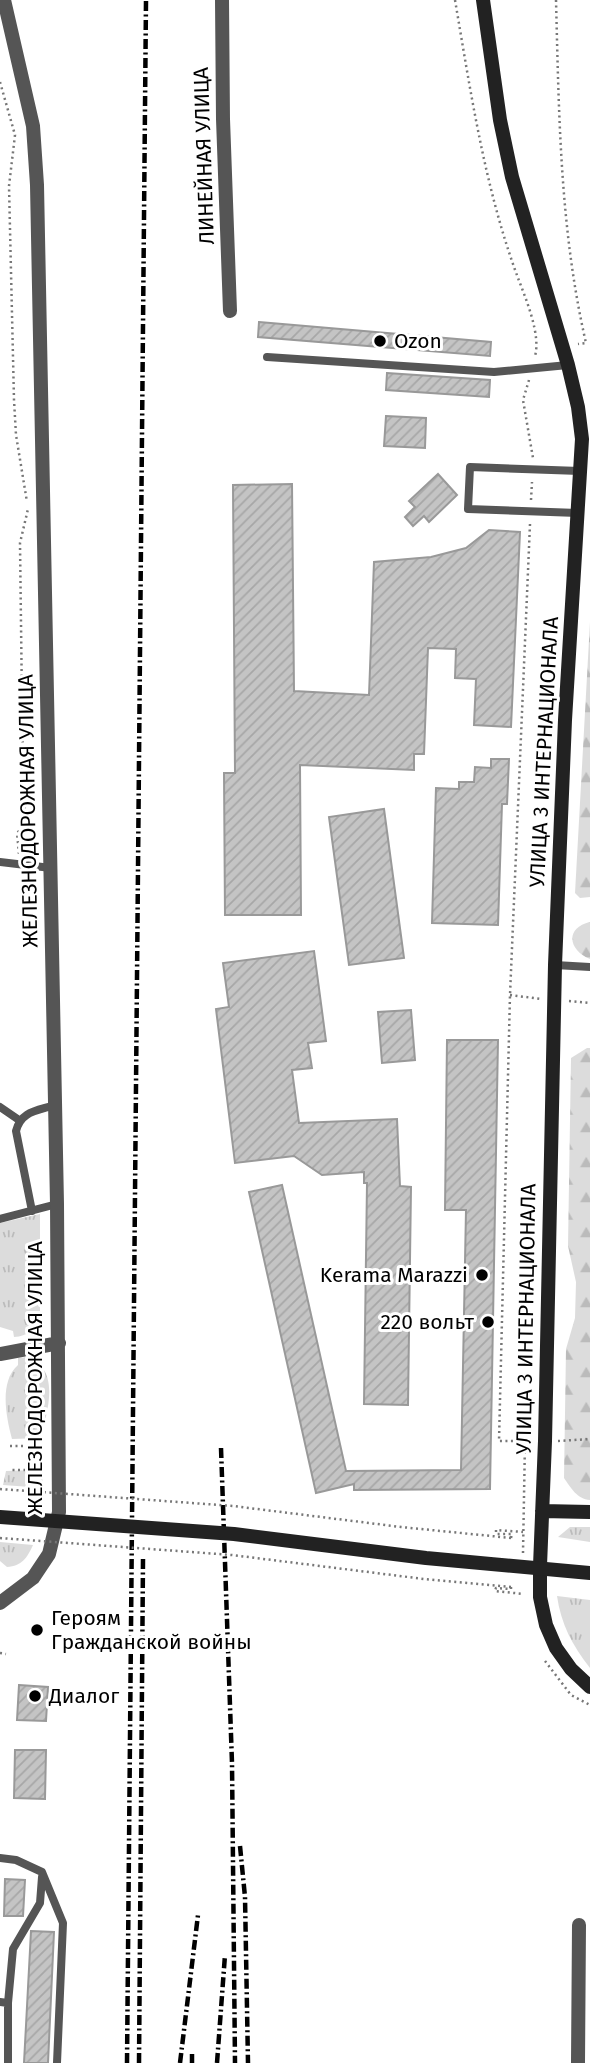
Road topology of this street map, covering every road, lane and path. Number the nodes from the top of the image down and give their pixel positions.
1 (4, 0) edge
2 (222, 0) edge
3 (455, 0) edge
4 (555, 0) edge
5 (484, 2) edge
6 (0, 82) edge
7 (230, 312) dead end
8 (586, 343) junction
9 (562, 344) junction
10 (590, 349) edge
11 (267, 357) dead end
12 (568, 365) junction
13 (533, 367) junction
14 (586, 440) edge
15 (533, 469) junction
16 (580, 471) junction
17 (531, 512) junction
18 (578, 513) junction
19 (0, 862) edge
20 (20, 864) junction
21 (51, 868) junction
22 (555, 965) junction
23 (590, 967) edge
24 (55, 1105) junction
25 (0, 1107) edge
26 (19, 1120) junction
27 (57, 1204) junction
28 (32, 1210) junction
29 (0, 1219) edge
30 (59, 1343) junction
31 (0, 1354) edge
32 (525, 1441) dead end
33 (10, 1446) dead end
34 (10, 1470) dead end
35 (0, 1489) edge
36 (542, 1511) junction
37 (590, 1512) edge
38 (0, 1517) edge
39 (523, 1532) dead end
40 (0, 1538) edge
41 (590, 1573) edge
42 (524, 1594) dead end
43 (0, 1603) edge
44 (0, 1653) edge
45 (6, 1654) dead end
46 (590, 1687) edge
47 (0, 1858) edge
48 (42, 1872) junction
49 (579, 1925) dead end
50 (4, 2002) edge
51 (8, 2063) edge
52 (57, 2063) edge
53 (578, 2063) edge

1 - 21 street, ЖЕЛЕЗНОДОРОЖНАЯ УЛИЦА
2 - 7 street, ЛИНЕЙНАЯ УЛИЦА
3 - 13 path
4 - 8 path
5 - 9 main road, УЛИЦА 3 ИНТЕРНАЦИОНАЛА
6 - 20 path
8 - 9 path
8 - 10 path
9 - 12 main road, УЛИЦА 3 ИНТЕРНАЦИОНАЛА
11 - 13 lane
12 - 13 lane
12 - 14 main road, УЛИЦА 3 ИНТЕРНАЦИОНАЛА
13 - 15 path
14 - 16 main road, УЛИЦА 3 ИНТЕРНАЦИОНАЛА
15 - 16 lane
15 - 17 path
15 - 17 lane
16 - 18 main road, УЛИЦА 3 ИНТЕРНАЦИОНАЛА
17 - 18 lane
17 - 32 path
18 - 22 main road, УЛИЦА 3 ИНТЕРНАЦИОНАЛА
19 - 20 lane
20 - 21 lane
21 - 24 street, ЖЕЛЕЗНОДОРОЖНАЯ УЛИЦА
22 - 23 lane
22 - 36 main road, УЛИЦА 3 ИНТЕРНАЦИОНАЛА
24 - 26 lane
24 - 27 street, ЖЕЛЕЗНОДОРОЖНАЯ УЛИЦА
25 - 26 lane
26 - 28 lane
27 - 28 lane
27 - 30 street, ЖЕЛЕЗНОДОРОЖНАЯ УЛИЦА
28 - 29 lane
30 - 31 street
30 - 43 street, ЖЕЛЕЗНОДОРОЖНАЯ УЛИЦА
33 - 34 path
35 - 39 path, bridge
36 - 37 main road
36 - 46 main road, УЛИЦА 3 ИНТЕРНАЦИОНАЛА
38 - 41 main road, bridge
40 - 42 path, bridge
44 - 45 path
47 - 48 lane
48 - 50 lane
48 - 52 lane
49 - 53 street
50 - 51 lane

